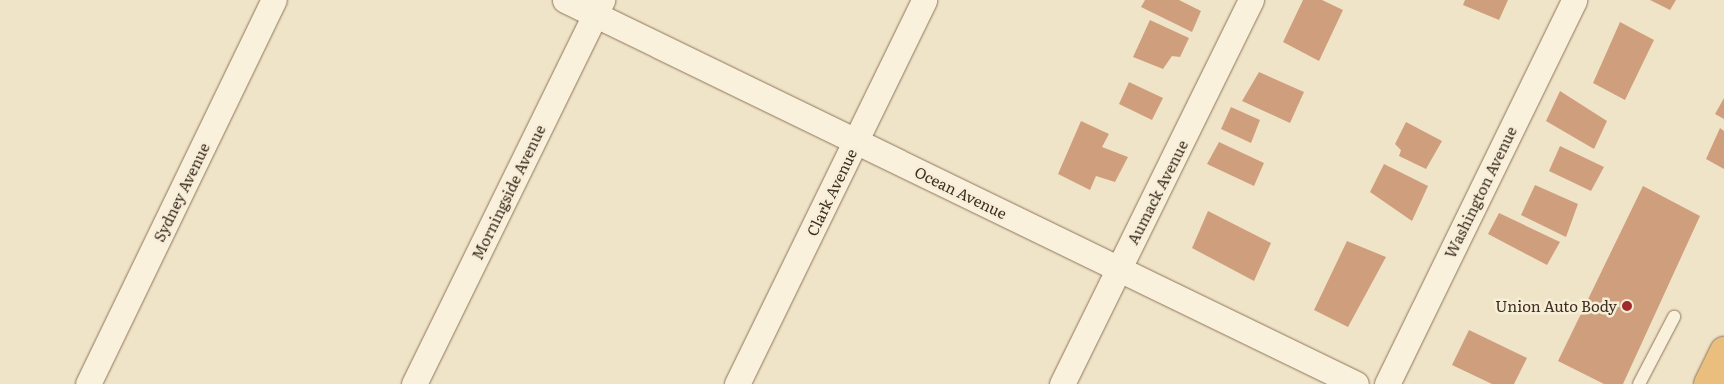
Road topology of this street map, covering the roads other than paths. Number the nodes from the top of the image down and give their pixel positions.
1 (274, 0) edge
2 (565, 0) edge
3 (924, 0) edge
4 (1252, 0) edge
5 (1574, 0) edge
6 (598, 7) edge
7 (856, 142) junction
8 (1118, 269) junction
9 (1674, 317) dead end
10 (1724, 351) edge
11 (1643, 383) edge
12 (88, 384) edge
13 (414, 384) edge
14 (738, 384) edge
15 (1062, 384) edge
16 (1356, 384) edge
17 (1387, 384) edge
18 (1708, 384) edge

1 - 12 street, Sydney Avenue
2 - 6 street, Ocean Avenue
3 - 7 street, Clark Avenue
4 - 8 street, Aumack Avenue
5 - 17 street, Washington Avenue
6 - 7 street, Ocean Avenue
6 - 13 street, Morningside Avenue
7 - 8 street, Ocean Avenue
7 - 14 street, Clark Avenue
8 - 15 street, Aumack Avenue
8 - 16 street, Ocean Avenue
9 - 11 lane
10 - 18 highway

